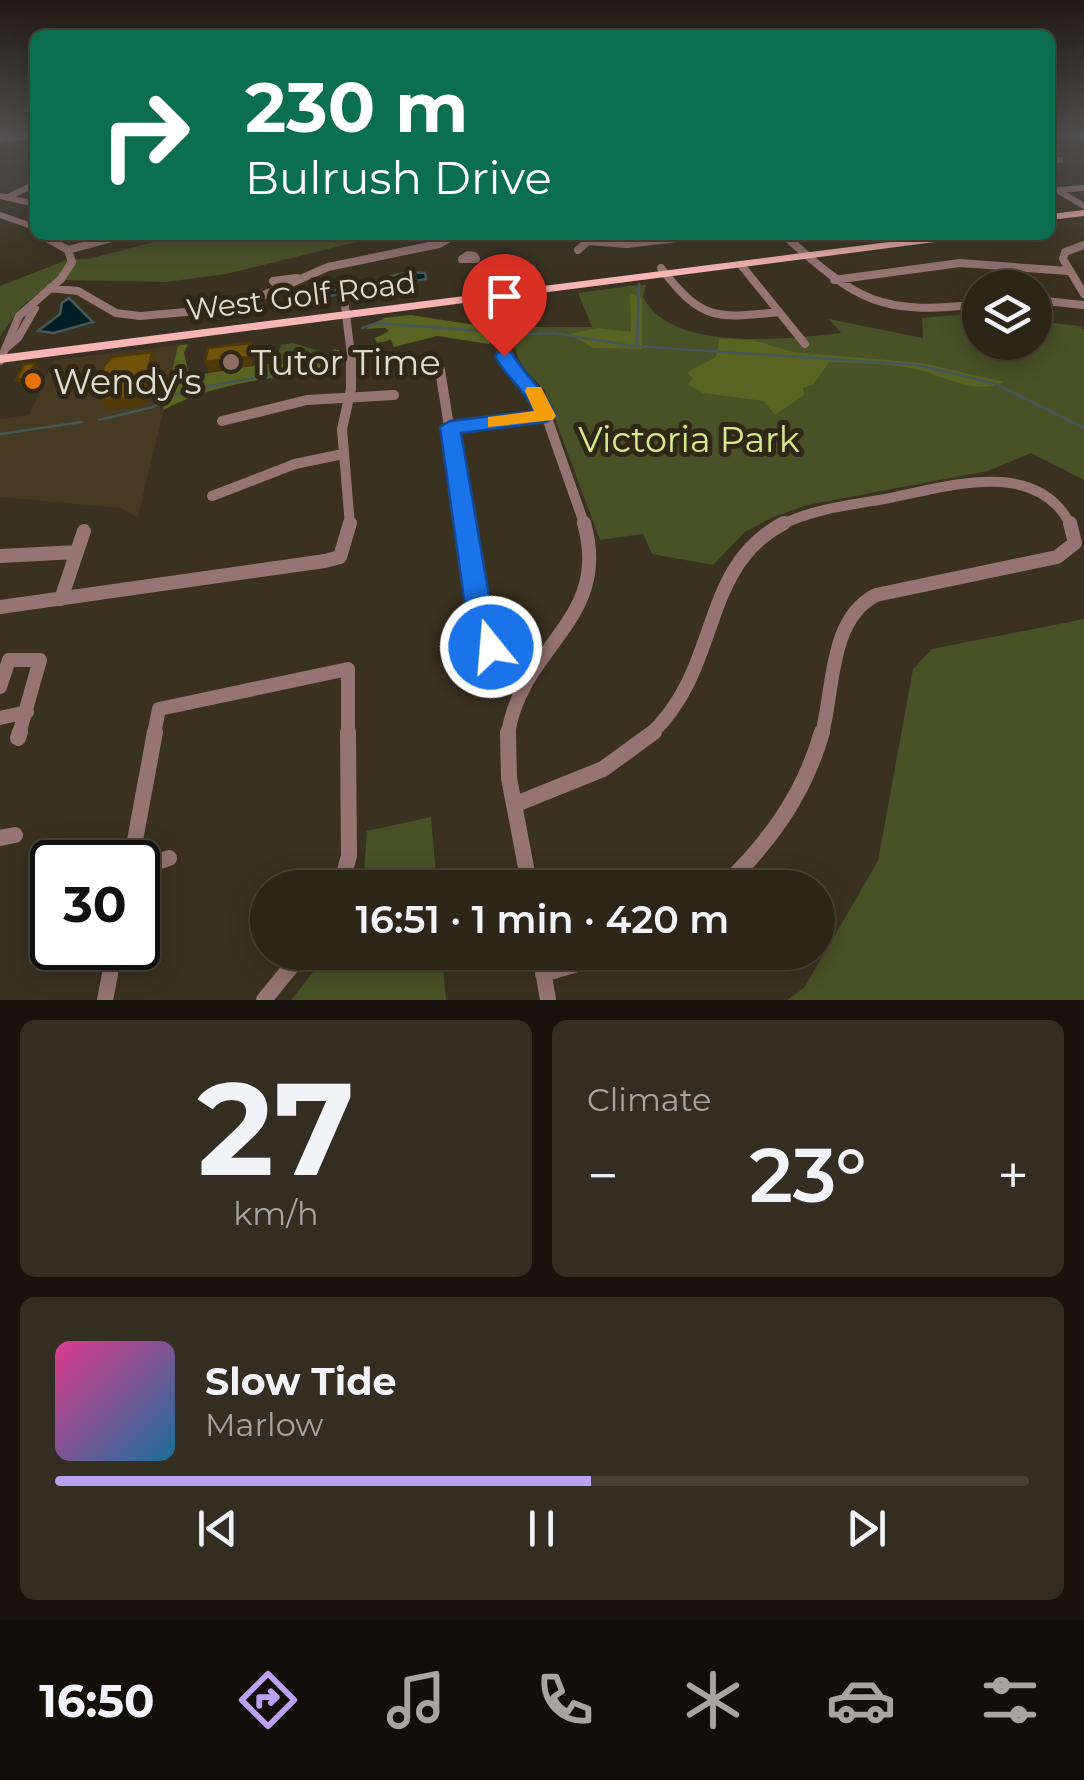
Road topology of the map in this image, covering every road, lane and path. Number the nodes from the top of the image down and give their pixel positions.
1 (30, 186) edge
2 (1082, 188) edge
3 (1055, 190) edge
4 (4, 197) edge
5 (30, 203) edge
6 (1084, 213) edge
7 (0, 218) edge
8 (1055, 220) edge
9 (30, 228) edge
10 (53, 240) edge
11 (62, 240) edge
12 (105, 240) edge
13 (446, 240) edge
14 (660, 240) edge
15 (790, 240) edge
16 (883, 240) edge
17 (921, 240) edge
18 (588, 241) joint
19 (439, 244) junction
20 (1084, 244) edge
21 (72, 249) junction
22 (1055, 249) dead end
23 (578, 250) dead end
24 (1065, 252) junction
25 (804, 253) junction
26 (464, 256) dead end
27 (741, 265) junction
28 (664, 271) junction
29 (1068, 271) junction
30 (834, 280) junction
31 (535, 287) junction
32 (54, 288) junction
33 (1083, 291) edge
34 (1052, 302) edge
35 (1084, 305) edge
36 (962, 307) edge
37 (346, 311) junction
38 (779, 312) junction
39 (805, 344) dead end
40 (2, 355) edge
41 (440, 370) dead end
42 (394, 396) dead end
43 (349, 398) junction
44 (546, 416) junction
45 (222, 421) dead end
46 (450, 427) junction
47 (343, 454) junction
48 (212, 496) dead end
49 (84, 531) dead end
50 (78, 552) junction
51 (0, 556) edge
52 (61, 599) junction
53 (0, 607) edge
54 (525, 674) junction
55 (0, 688) edge
56 (27, 712) junction
57 (0, 718) edge
58 (18, 738) dead end
59 (516, 804) junction
60 (135, 840) edge
61 (169, 858) dead end
62 (160, 861) edge
63 (345, 870) edge
64 (527, 870) edge
65 (742, 870) edge
66 (111, 970) edge
67 (288, 970) edge
68 (542, 970) edge
69 (557, 970) edge
70 (543, 974) junction
71 (105, 1000) edge
72 (264, 1000) edge
73 (548, 1000) edge

1 - 4 street
2 - 3 street
3 - 6 street
4 - 5 street
6 - 8 main road
7 - 9 street
10 - 21 street
11 - 21 street
12 - 21 street
13 - 19 street
14 - 18 street
15 - 25 street
16 - 25 main road, West Golf Road
17 - 25 main road, West Golf Road
18 - 23 street
19 - 26 street
19 - 32 street
20 - 24 street
21 - 32 street
22 - 24 street
24 - 29 street
25 - 27 main road, West Golf Road
25 - 28 main road, West Golf Road
25 - 30 street
27 - 28 main road, West Golf Road
27 - 38 street
28 - 31 main road, West Golf Road
28 - 38 street
29 - 30 street
29 - 33 street
30 - 36 street
31 - 37 main road, West Golf Road
31 - 44 street
32 - 40 street
34 - 35 street
37 - 40 main road, West Golf Road
37 - 43 street
38 - 39 street
41 - 46 street
42 - 43 street
43 - 45 street
43 - 47 street
44 - 46 street
44 - 54 street
46 - 54 street
47 - 48 street
47 - 52 street
49 - 50 street
50 - 51 street
50 - 52 street
52 - 53 street
54 - 59 street
55 - 56 street
56 - 57 street
56 - 58 street
59 - 64 street
59 - 65 street
60 - 63 street
61 - 62 street
66 - 71 street
67 - 72 street
68 - 70 street
69 - 70 street
70 - 73 street

